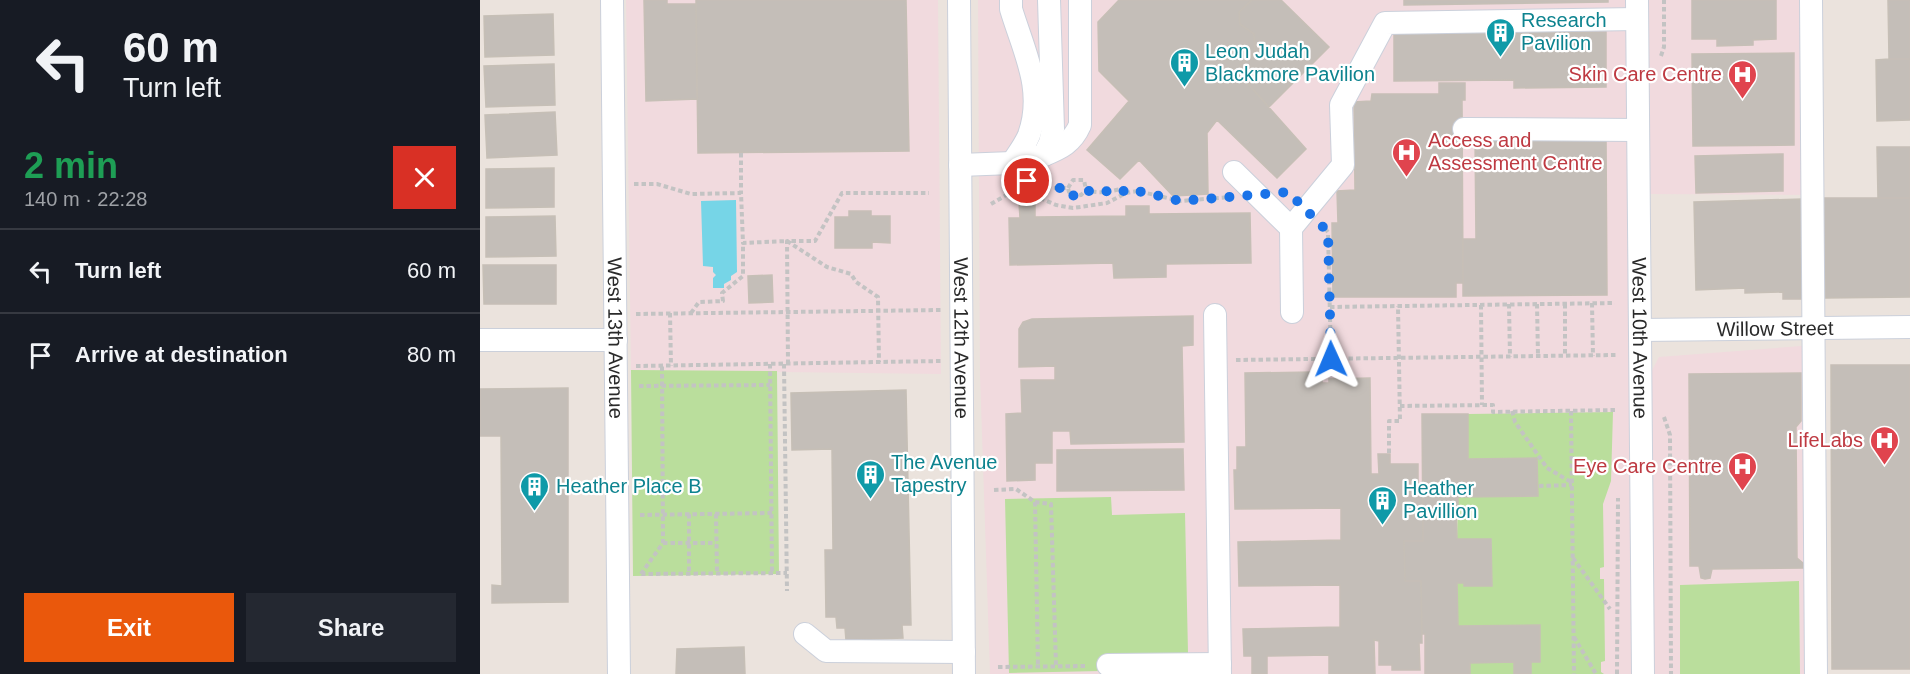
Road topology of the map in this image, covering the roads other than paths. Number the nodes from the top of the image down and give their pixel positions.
1 (612, 0) edge
2 (958, 0) edge
3 (1080, 0) edge
4 (1811, 0) edge
5 (1049, 4) edge
6 (1011, 5) edge
7 (1637, 10) edge
8 (1050, 33) junction
9 (1019, 36) junction
10 (1464, 129) dead end
11 (1638, 130) junction
12 (1044, 155) junction
13 (960, 165) junction
14 (1234, 172) dead end
15 (1015, 173) junction
16 (1291, 228) junction
17 (1292, 312) dead end
18 (1215, 315) dead end
19 (1814, 327) junction
20 (1910, 327) edge
21 (1640, 330) junction
22 (480, 340) edge
23 (616, 340) junction
24 (805, 634) dead end
25 (964, 663) edge
26 (1108, 665) road end
27 (1220, 669) edge
28 (619, 674) edge
29 (1643, 674) edge
30 (1816, 674) edge

1 - 23 street, West 13th Avenue
2 - 13 street, West 12th Avenue
3 - 12 street
4 - 19 street
5 - 8 street
6 - 9 street
7 - 11 street, West 10th Avenue
7 - 16 street
8 - 9 street
8 - 12 street
9 - 15 street
10 - 11 street
11 - 21 street, West 10th Avenue
12 - 15 street
13 - 15 street
13 - 25 street, West 12th Avenue
14 - 16 street
16 - 17 street
18 - 27 street
19 - 20 street, Willow Street
19 - 21 street, Willow Street
19 - 30 street
21 - 29 street, West 10th Avenue
22 - 23 street
23 - 28 street, West 13th Avenue
24 - 25 street
26 - 27 street

